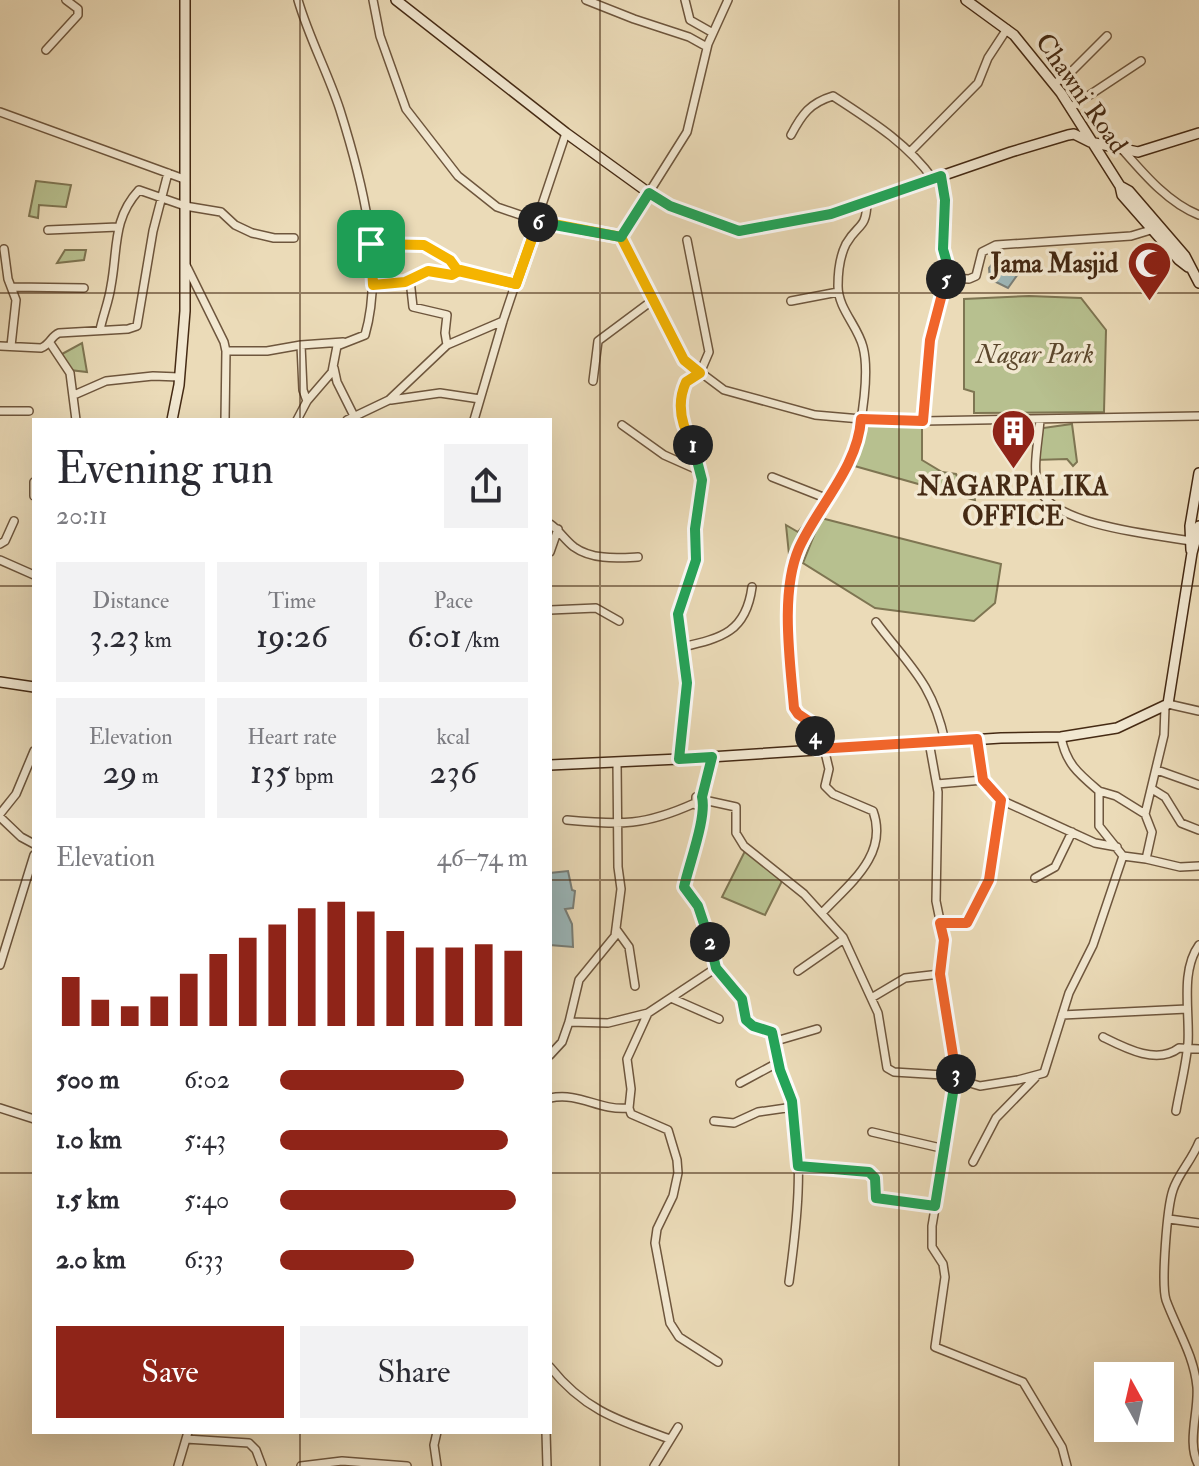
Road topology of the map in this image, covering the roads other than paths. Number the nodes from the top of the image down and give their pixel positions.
1 (66, 0) edge
2 (185, 0) edge
3 (298, 0) edge
4 (373, 0) edge
5 (396, 0) edge
6 (586, 0) edge
7 (685, 0) edge
8 (728, 0) edge
9 (966, 0) edge
10 (1007, 29) junction
11 (713, 33) junction
12 (1107, 36) dead end
13 (707, 47) junction
14 (46, 50) dead end
15 (1141, 61) dead end
16 (1054, 84) junction
17 (1070, 108) junction
18 (0, 112) edge
19 (566, 133) junction
20 (1199, 133) edge
21 (791, 135) dead end
22 (1090, 142) junction
23 (1122, 149) junction
24 (911, 151) junction
25 (168, 173) junction
26 (937, 178) junction
27 (184, 179) junction
28 (649, 193) junction
29 (162, 196) junction
30 (867, 203) junction
31 (185, 206) junction
32 (1199, 215) edge
33 (538, 221) junction
34 (118, 227) junction
35 (1156, 229) junction
36 (48, 230) dead end
37 (621, 237) junction
38 (294, 238) dead end
39 (687, 240) dead end
40 (371, 244) junction
41 (4, 249) dead end
42 (185, 264) junction
43 (458, 271) junction
44 (947, 278) junction
45 (410, 280) junction
46 (1199, 283) edge
47 (516, 284) junction
48 (373, 285) junction
49 (13, 287) junction
50 (84, 288) dead end
51 (838, 292) junction
52 (653, 300) junction
53 (791, 301) dead end
54 (503, 321) junction
55 (100, 330) junction
56 (345, 341) junction
57 (50, 343) junction
58 (301, 345) junction
59 (447, 345) junction
60 (0, 346) edge
61 (11, 346) junction
62 (226, 351) junction
63 (334, 368) junction
64 (700, 373) junction
65 (179, 377) junction
66 (593, 381) dead end
67 (74, 395) junction
68 (480, 399) junction
69 (389, 400) junction
70 (307, 401) junction
71 (0, 411) edge
72 (29, 411) dead end
73 (1199, 416) edge
74 (76, 418) edge
75 (172, 418) edge
76 (225, 418) edge
77 (298, 418) edge
78 (353, 418) edge
79 (355, 418) edge
80 (475, 418) edge
81 (861, 419) junction
82 (1040, 419) junction
83 (923, 421) junction
84 (622, 425) dead end
85 (700, 471) junction
86 (1199, 473) edge
87 (772, 477) dead end
88 (828, 499) junction
89 (14, 521) dead end
90 (552, 525) edge
91 (1199, 526) edge
92 (558, 529) junction
93 (1195, 541) edge
94 (0, 544) edge
95 (552, 546) edge
96 (638, 557) dead end
97 (0, 560) edge
98 (32, 574) edge
99 (752, 587) dead end
100 (552, 610) edge
101 (619, 621) dead end
102 (876, 622) dead end
103 (682, 647) junction
104 (0, 682) edge
105 (32, 687) edge
106 (1167, 706) junction
107 (1199, 711) edge
108 (1061, 737) junction
109 (977, 739) junction
110 (945, 741) junction
111 (929, 742) junction
112 (820, 748) junction
113 (32, 756) edge
114 (712, 757) junction
115 (679, 759) junction
116 (617, 762) junction
117 (552, 765) edge
118 (1157, 770) junction
119 (983, 780) junction
120 (937, 784) junction
121 (1199, 785) edge
122 (1152, 789) junction
123 (1099, 791) junction
124 (1001, 800) junction
125 (701, 801) junction
126 (1145, 814) junction
127 (0, 816) edge
128 (567, 820) dead end
129 (617, 823) junction
130 (1199, 830) edge
131 (1072, 832) junction
132 (32, 843) edge
133 (1117, 847) junction
134 (1123, 856) junction
135 (1146, 859) junction
136 (32, 861) edge
137 (1199, 866) edge
138 (1035, 878) dead end
139 (822, 913) junction
140 (940, 923) junction
141 (616, 929) junction
142 (844, 939) junction
143 (1199, 945) edge
144 (0, 965) edge
145 (716, 968) junction
146 (798, 971) dead end
147 (940, 974) junction
148 (635, 986) dead end
149 (873, 997) junction
150 (671, 998) junction
151 (1187, 1009) junction
152 (648, 1013) junction
153 (1062, 1015) junction
154 (719, 1019) dead end
155 (569, 1022) junction
156 (817, 1029) dead end
157 (1103, 1037) dead end
158 (776, 1041) junction
159 (1187, 1048) junction
160 (1199, 1049) edge
161 (552, 1053) edge
162 (779, 1062) junction
163 (1037, 1075) junction
164 (957, 1080) junction
165 (740, 1083) dead end
166 (552, 1098) edge
167 (793, 1107) junction
168 (0, 1108) edge
169 (629, 1108) junction
170 (1176, 1111) dead end
171 (32, 1118) edge
172 (714, 1121) dead end
173 (872, 1132) dead end
174 (1198, 1147) edge
175 (945, 1149) junction
176 (973, 1162) dead end
177 (798, 1166) junction
178 (935, 1206) junction
179 (1169, 1219) junction
180 (1199, 1223) edge
181 (789, 1282) dead end
182 (718, 1362) dead end
183 (552, 1369) edge
184 (678, 1427) dead end
185 (437, 1434) edge
186 (546, 1434) edge
187 (187, 1435) edge
188 (670, 1439) junction
189 (181, 1465) edge
190 (262, 1466) edge
191 (301, 1466) edge
192 (407, 1466) edge
193 (437, 1466) edge
194 (547, 1466) edge
195 (654, 1466) edge
196 (1067, 1466) edge
197 (1199, 1466) edge

1 - 14 street
2 - 27 street
3 - 40 street
4 - 33 street
5 - 19 street
6 - 13 street
7 - 11 street
8 - 11 street
9 - 10 street, Chawni Road
10 - 16 street, Chawni Road
10 - 24 street
11 - 13 street
12 - 16 street
13 - 28 street
15 - 17 street
16 - 17 street, Chawni Road
17 - 22 street, Chawni Road
18 - 25 street
19 - 28 street
19 - 33 street
20 - 23 street
21 - 24 street
22 - 23 street
22 - 26 street
22 - 35 street, Chawni Road
23 - 32 street
24 - 26 street
25 - 27 street
25 - 29 street
26 - 30 street
26 - 44 street
27 - 31 street
28 - 30 street
28 - 37 street
29 - 31 street
29 - 34 street
29 - 55 street
30 - 51 street
31 - 38 street
31 - 42 street
33 - 37 street
33 - 47 street
34 - 36 street
34 - 55 street
35 - 44 street
35 - 46 street, Chawni Road
37 - 52 street
39 - 64 street
40 - 43 street
40 - 48 street
41 - 49 street
42 - 62 street
42 - 65 street
43 - 45 street
43 - 47 street
44 - 83 street
45 - 48 street
45 - 59 street
47 - 54 street
48 - 56 street
49 - 50 street
49 - 61 street
51 - 53 street
51 - 81 street
52 - 64 street
52 - 66 street
54 - 59 street
54 - 68 street
55 - 57 street
56 - 58 street
56 - 63 street
57 - 61 street
57 - 67 street
58 - 62 street
58 - 70 street
59 - 69 street
60 - 61 street
62 - 76 street
63 - 70 street
63 - 78 street
64 - 81 street
64 - 85 street
65 - 67 street
65 - 75 street
67 - 74 street
68 - 69 street
68 - 80 street
69 - 79 street
70 - 77 street
71 - 72 street
73 - 82 street
81 - 83 street
81 - 88 street
82 - 83 street
82 - 93 street
84 - 85 street
85 - 103 street
86 - 93 street
87 - 88 street
88 - 112 street
89 - 94 street
90 - 92 street
91 - 93 street
92 - 95 street
92 - 96 street
93 - 106 street
97 - 98 street
99 - 103 street
100 - 101 street
102 - 110 street
103 - 115 street
104 - 105 street
106 - 107 street
106 - 108 street
106 - 118 street
108 - 109 street
108 - 123 street
109 - 110 street
109 - 119 street
110 - 111 street
111 - 112 street
111 - 120 street
112 - 114 street
112 - 139 street
113 - 127 street
114 - 115 street
114 - 125 street
115 - 116 street
116 - 117 street
116 - 129 street
118 - 121 street
118 - 122 street
119 - 120 street
119 - 124 street
120 - 140 street
122 - 126 street
122 - 130 street
123 - 126 street
123 - 133 street
124 - 131 street
124 - 140 street
125 - 129 street
125 - 139 street
125 - 145 street
126 - 135 street
127 - 132 street
128 - 129 street
129 - 141 street
131 - 133 street
131 - 138 street
133 - 134 street
134 - 135 street
134 - 153 street
135 - 137 street
136 - 144 street
139 - 142 street
140 - 147 street
141 - 148 street
141 - 155 street
142 - 146 street
142 - 149 street
143 - 151 street
145 - 150 street
145 - 158 street
147 - 149 street
147 - 164 street
149 - 164 street
150 - 152 street
150 - 154 street
151 - 153 street
151 - 159 street
152 - 155 street
152 - 169 street
153 - 163 street
155 - 161 street
156 - 158 street
157 - 159 street
158 - 162 street
159 - 160 street
159 - 170 street
162 - 165 street
162 - 167 street
163 - 164 street
163 - 176 street
164 - 175 street
166 - 169 street
167 - 172 street
167 - 177 street
168 - 171 street
169 - 182 street
173 - 175 street
174 - 179 street
175 - 178 street
177 - 178 street
177 - 181 street
178 - 196 street
179 - 180 street
179 - 197 street
183 - 188 street
184 - 188 street
185 - 193 street
186 - 194 street
187 - 189 street
187 - 190 street
188 - 195 street
191 - 192 street

